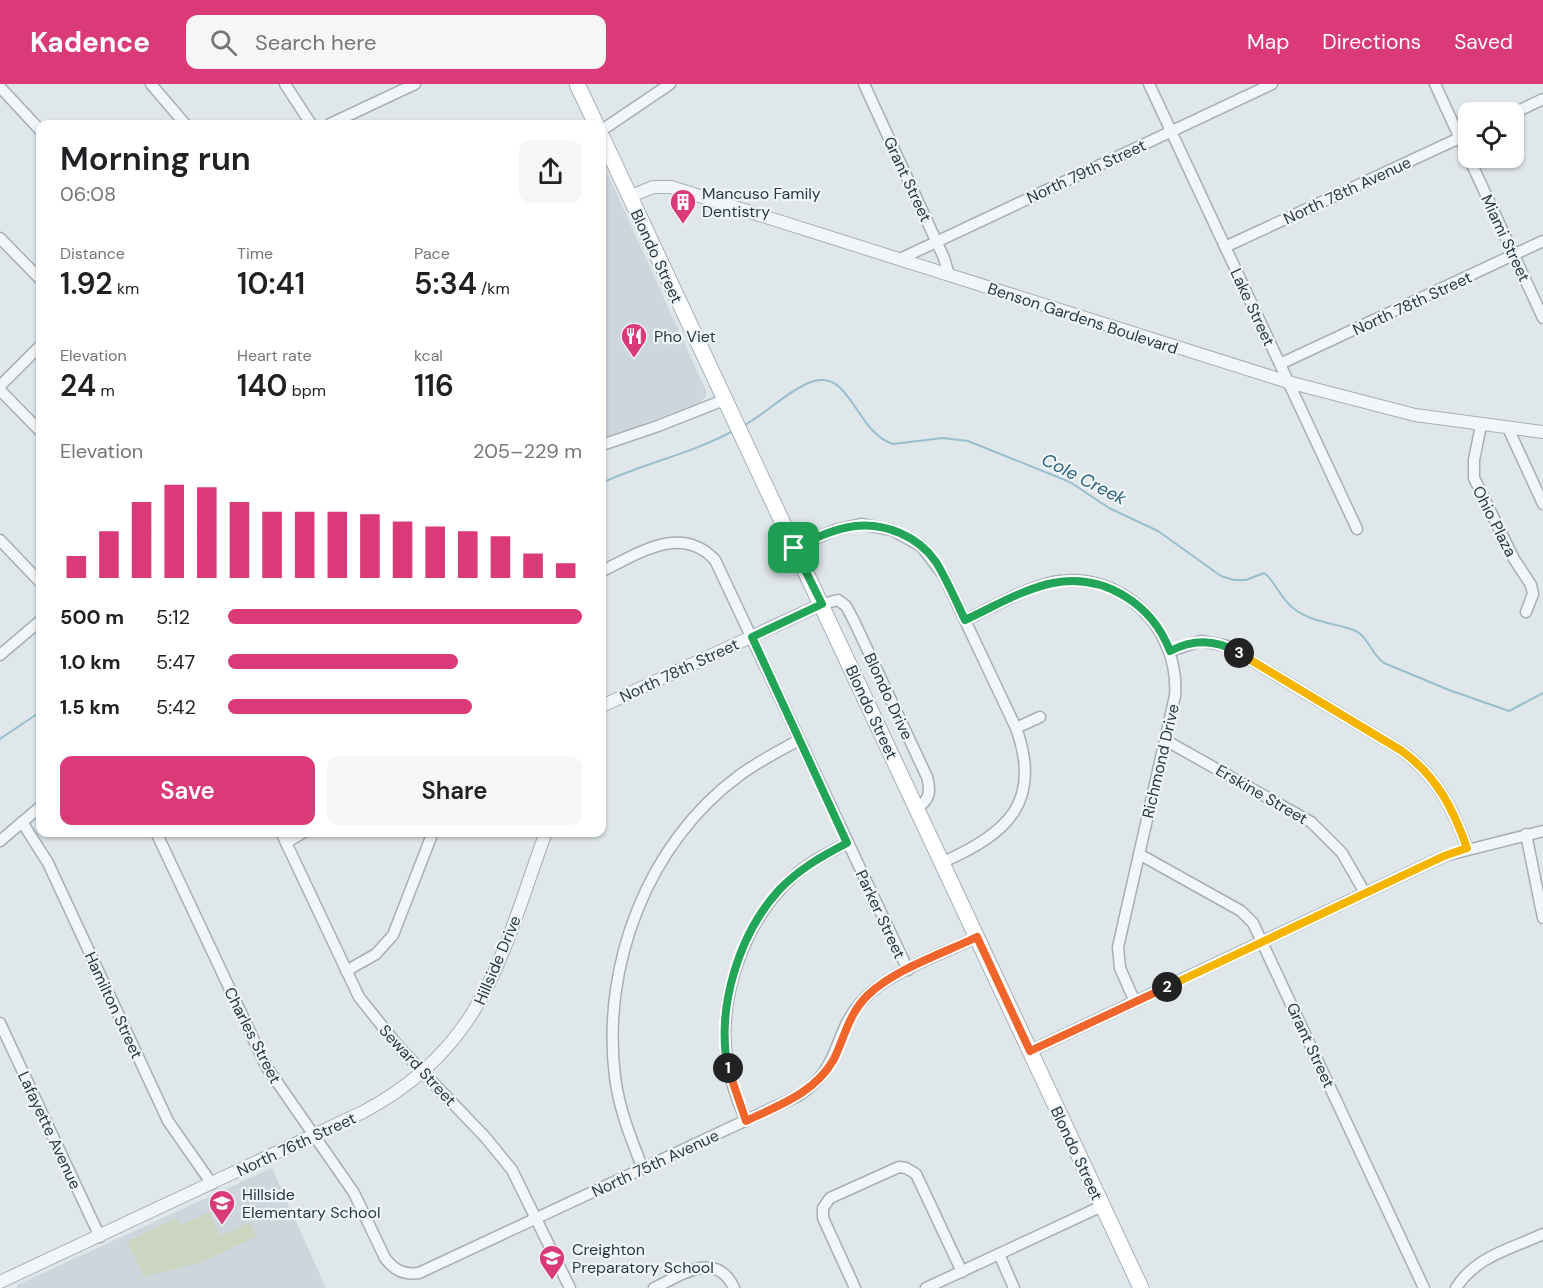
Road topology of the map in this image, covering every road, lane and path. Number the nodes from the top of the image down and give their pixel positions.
1 (151, 84) edge
2 (285, 84) edge
3 (416, 84) edge
4 (577, 84) edge
5 (670, 84) edge
6 (864, 84) edge
7 (1149, 84) edge
8 (1272, 84) edge
9 (1435, 84) edge
10 (0, 87) edge
11 (392, 89) edge
12 (1543, 99) edge
13 (1524, 108) edge
14 (182, 120) edge
15 (308, 120) edge
16 (337, 120) edge
17 (594, 120) edge
18 (1458, 125) edge
19 (36, 126) edge
20 (606, 127) edge
21 (1171, 131) junction
22 (1458, 139) edge
23 (606, 146) edge
24 (1474, 168) edge
25 (629, 197) junction
26 (0, 238) edge
27 (1543, 241) edge
28 (937, 242) junction
29 (1225, 247) junction
30 (1514, 255) junction
31 (900, 259) junction
32 (36, 275) edge
33 (949, 275) junction
34 (1543, 318) edge
35 (36, 350) edge
36 (1280, 364) junction
37 (1288, 382) junction
38 (0, 388) edge
39 (726, 406) junction
40 (1481, 425) junction
41 (36, 427) edge
42 (1508, 428) junction
43 (1543, 432) edge
44 (606, 444) edge
45 (1543, 504) edge
46 (1357, 529) dead end
47 (0, 540) edge
48 (794, 548) junction
49 (606, 569) edge
50 (36, 578) edge
51 (822, 604) junction
52 (1526, 612) dead end
53 (965, 620) junction
54 (36, 624) edge
55 (752, 637) junction
56 (1170, 651) junction
57 (0, 655) edge
58 (606, 704) edge
59 (1040, 717) dead end
60 (1016, 728) junction
61 (799, 740) junction
62 (1166, 740) junction
63 (917, 808) junction
64 (36, 810) edge
65 (22, 822) junction
66 (1543, 831) edge
67 (1526, 834) junction
68 (158, 837) edge
69 (283, 837) edge
70 (296, 837) edge
71 (431, 837) edge
72 (544, 837) edge
73 (0, 841) edge
74 (286, 843) junction
75 (847, 843) junction
76 (1467, 848) junction
77 (1139, 854) junction
78 (943, 862) junction
79 (1365, 893) junction
80 (1543, 918) edge
81 (977, 937) junction
82 (1263, 942) junction
83 (908, 970) junction
84 (346, 971) junction
85 (1135, 1002) junction
86 (0, 1023) edge
87 (1030, 1051) junction
88 (423, 1072) junction
89 (746, 1121) junction
90 (314, 1136) junction
91 (643, 1168) junction
92 (212, 1184) junction
93 (1102, 1206) junction
94 (537, 1218) junction
95 (1543, 1234) edge
96 (100, 1237) junction
97 (999, 1254) junction
98 (385, 1258) joint
99 (962, 1272) junction
100 (732, 1284) edge
101 (0, 1285) edge
102 (570, 1288) edge
103 (654, 1288) edge
104 (855, 1288) edge
105 (926, 1288) edge
106 (1014, 1288) edge
107 (1141, 1288) edge
108 (1424, 1288) edge
109 (1456, 1288) edge

1 - 14 street
2 - 15 street
3 - 11 street
4 - 17 main road
5 - 20 street
6 - 28 street, Grant Street
7 - 21 street, Lake Street
8 - 21 street, North 79th Street
9 - 18 street, Miami Street
10 - 19 street
11 - 16 street
12 - 13 street
21 - 28 street, North 79th Street
21 - 29 street, Lake Street
22 - 29 street, North 78th Avenue
23 - 25 main road, Blondo Street
24 - 30 street, Miami Street
25 - 31 street, Benson Gardens Boulevard
25 - 39 main road, Blondo Street
26 - 32 street
27 - 30 street, North 78th Street
28 - 31 street, North 79th Street
28 - 33 street, Grant Street
29 - 36 street, Lake Street
30 - 34 street, Miami Street
30 - 36 street, North 78th Street
31 - 33 street, Benson Gardens Boulevard
33 - 37 street, Benson Gardens Boulevard
35 - 38 street
36 - 37 street, Lake Street
37 - 40 street, Benson Gardens Boulevard
37 - 46 street, Lake Street
38 - 41 street
39 - 44 street
39 - 48 main road, Blondo Street
40 - 42 street, Benson Gardens Boulevard
40 - 52 street, Ohio Plaza
42 - 43 street, Benson Gardens Boulevard
42 - 45 street
47 - 50 street
48 - 51 main road, Blondo Street
48 - 53 street
49 - 55 street, Parker Street
51 - 55 street, North 78th Street
51 - 63 main road, Blondo Street
51 - 63 street, Blondo Drive
53 - 56 street, Richmond Drive
53 - 60 street
54 - 57 street
55 - 58 street, North 78th Street
55 - 61 street, Parker Street
56 - 62 street, Richmond Drive
56 - 76 street
59 - 60 street
60 - 78 street
61 - 75 street, Parker Street
61 - 91 street
62 - 77 street, Richmond Drive
62 - 79 street, Erskine Street
63 - 78 main road, Blondo Street
64 - 65 street
65 - 73 street
65 - 92 street, Hamilton Street
66 - 67 street
67 - 76 street
67 - 80 street
68 - 90 street, Charles Street
69 - 74 street, Seward Street
70 - 74 street
71 - 84 street
72 - 88 street, Hillside Drive
74 - 84 street, Seward Street
75 - 83 street, Parker Street
75 - 89 street
76 - 79 street
77 - 82 street, Grant Street
77 - 85 street, Richmond Drive
78 - 81 main road, Blondo Street
79 - 82 street
81 - 83 street, North 75th Avenue
81 - 87 main road, Blondo Street
82 - 85 street
82 - 108 street, Grant Street
83 - 89 street, North 75th Avenue
84 - 88 street, Seward Street
85 - 87 street
86 - 96 street, Lafayette Avenue
87 - 93 main road, Blondo Street
88 - 90 street, North 76th Street
88 - 94 street, Seward Street
89 - 91 street, North 75th Avenue
90 - 92 street, North 76th Street
90 - 98 street, Charles Street
91 - 94 street, North 75th Avenue
92 - 96 street, North 76th Street
93 - 97 street
93 - 107 main road, Blondo Street
94 - 98 street, North 75th Avenue
94 - 102 street, Seward Street
95 - 109 street
96 - 101 street, North 76th Street
97 - 99 street
97 - 106 street
99 - 104 street
99 - 105 street
100 - 103 street

